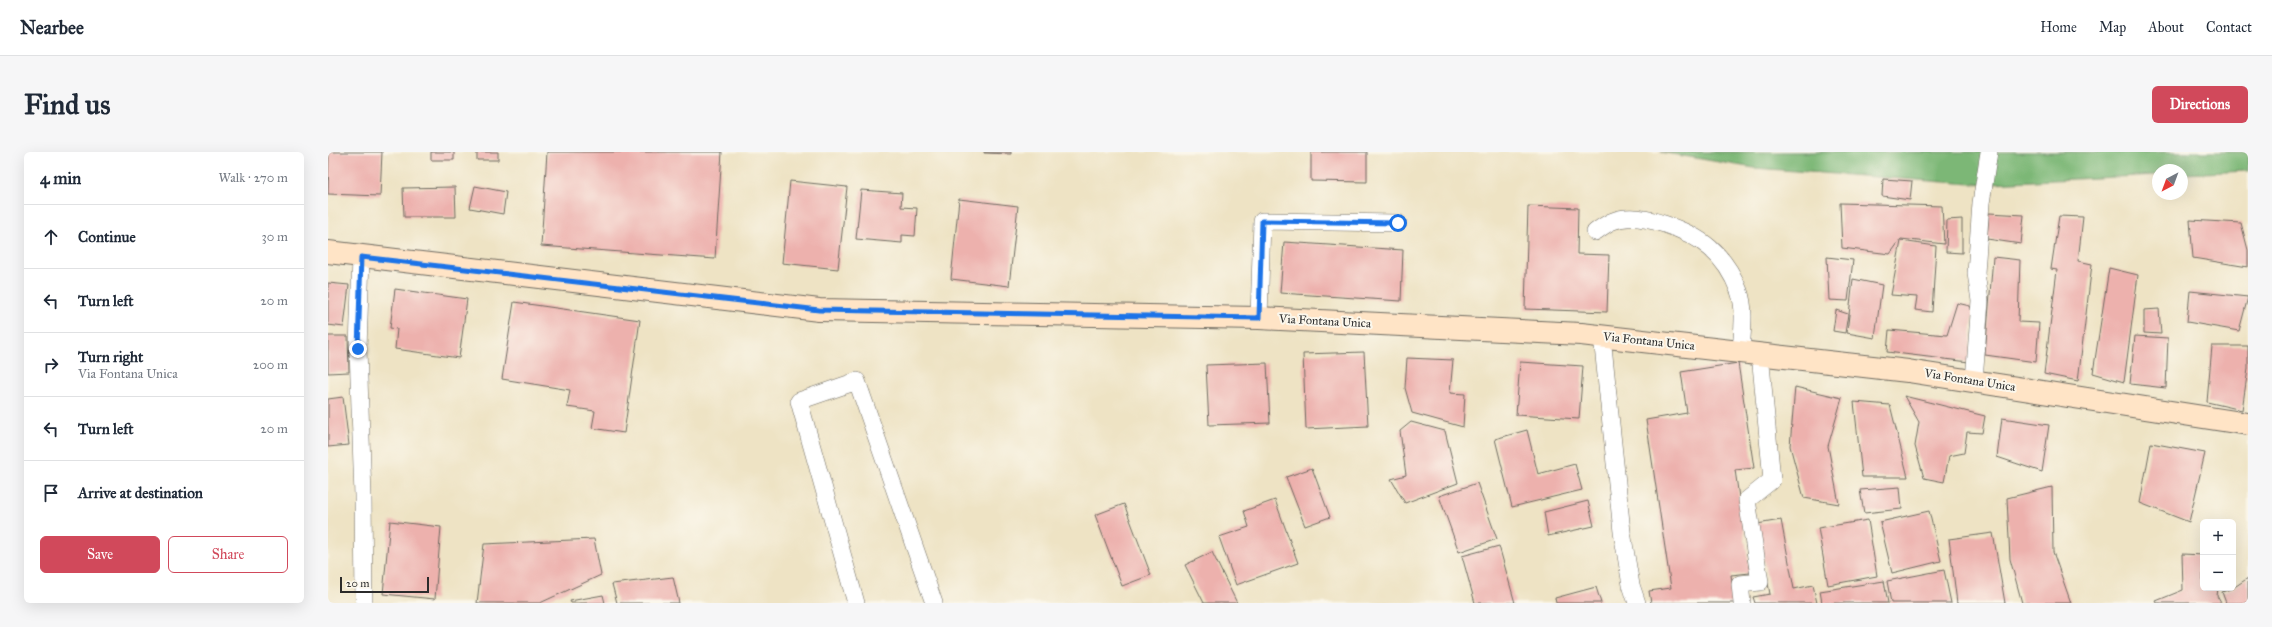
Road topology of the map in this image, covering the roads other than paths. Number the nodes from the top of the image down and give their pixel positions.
1 (1989, 152) edge
2 (1398, 223) dead end
3 (1595, 232) dead end
4 (328, 252) edge
5 (361, 257) junction
6 (1259, 318) junction
7 (1602, 336) junction
8 (1750, 353) junction
9 (1974, 381) junction
10 (2248, 424) edge
11 (364, 603) edge
12 (856, 603) edge
13 (934, 603) edge
14 (1637, 603) edge
15 (1742, 603) edge

1 - 9 lane
2 - 6 lane
3 - 8 lane
4 - 5 main road, Via Fontana Unica
5 - 6 main road, Via Fontana Unica
5 - 11 lane
6 - 7 main road, Via Fontana Unica
7 - 8 main road, Via Fontana Unica
7 - 14 lane
8 - 9 main road, Via Fontana Unica
8 - 15 lane
9 - 10 main road, Via Fontana Unica
12 - 13 lane

